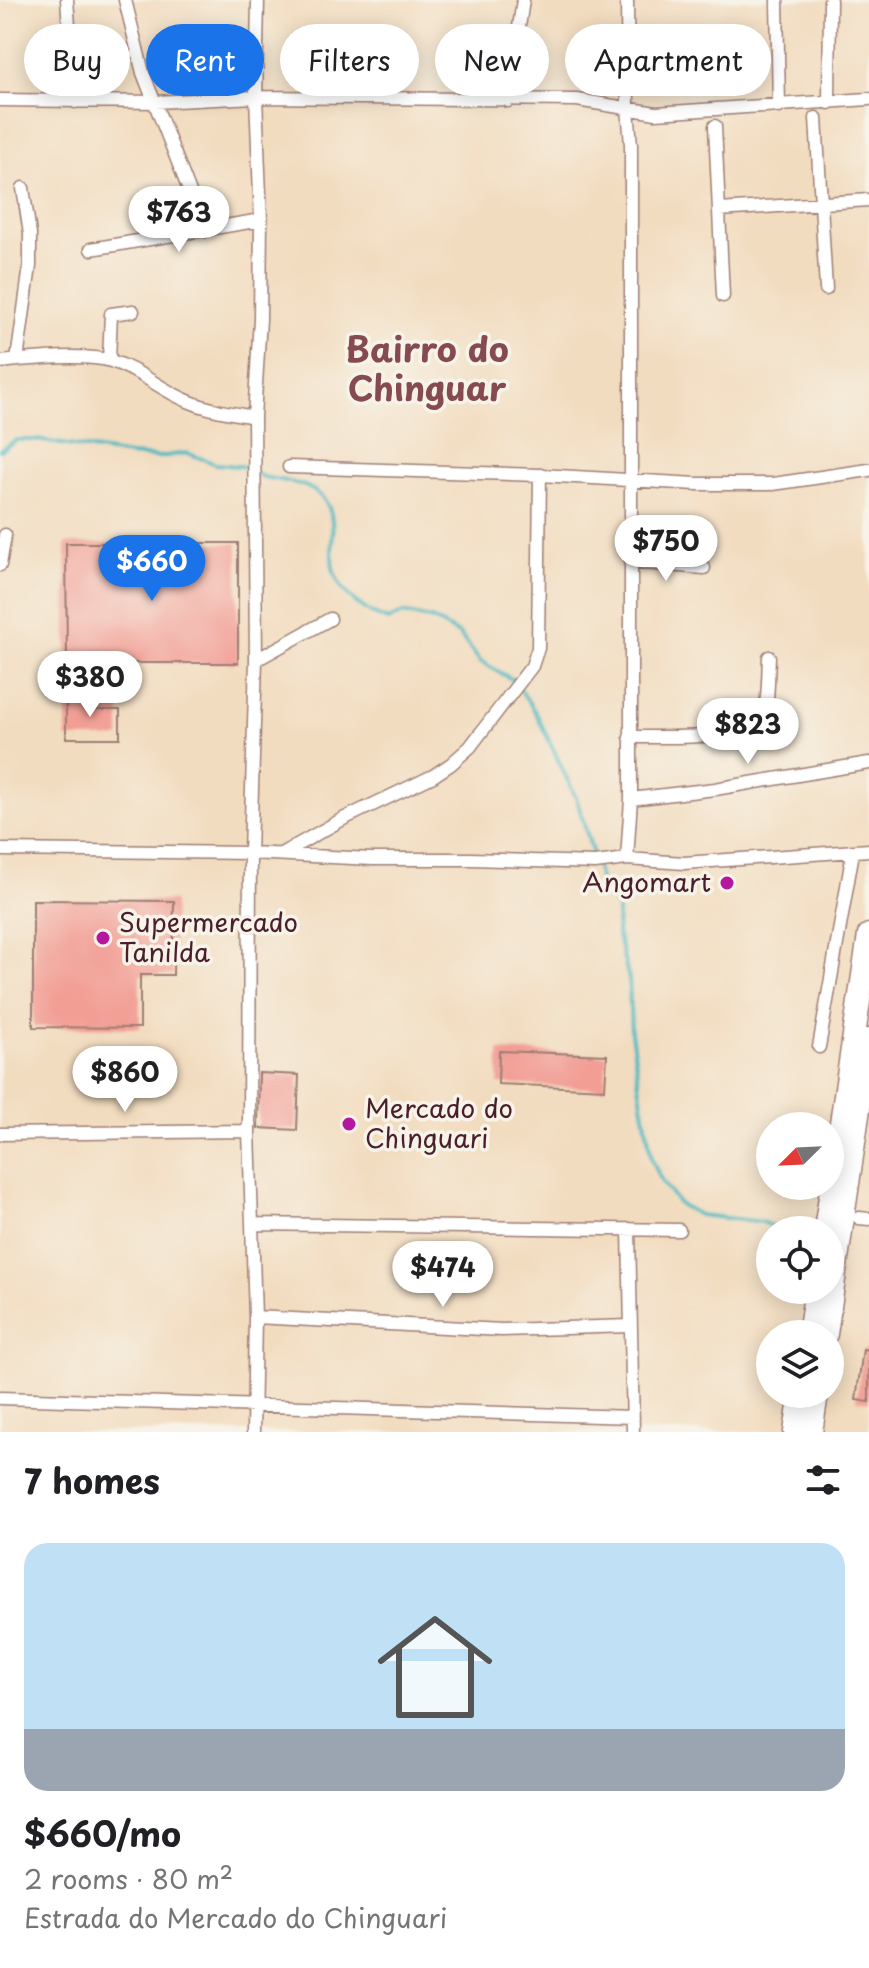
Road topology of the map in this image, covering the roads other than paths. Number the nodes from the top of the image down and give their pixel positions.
1 (67, 0) edge
2 (125, 0) edge
3 (258, 0) edge
4 (523, 0) edge
5 (627, 0) edge
6 (777, 0) edge
7 (830, 0) edge
8 (256, 97) junction
9 (869, 99) edge
10 (0, 100) edge
11 (508, 101) junction
12 (75, 102) junction
13 (155, 102) junction
14 (829, 103) junction
15 (779, 107) junction
16 (628, 108) junction
17 (816, 118) dead end
18 (715, 126) dead end
19 (23, 188) dead end
20 (869, 200) edge
21 (821, 203) junction
22 (719, 210) junction
23 (261, 220) junction
24 (205, 231) junction
25 (91, 249) dead end
26 (826, 289) dead end
27 (723, 296) dead end
28 (133, 311) dead end
29 (17, 360) junction
30 (109, 360) junction
31 (0, 362) edge
32 (254, 417) junction
33 (289, 467) dead end
34 (869, 470) edge
35 (540, 475) junction
36 (632, 480) junction
37 (5, 535) dead end
38 (632, 562) junction
39 (0, 565) edge
40 (704, 568) dead end
41 (330, 619) dead end
42 (769, 657) dead end
43 (256, 660) junction
44 (630, 737) junction
45 (869, 763) edge
46 (631, 799) junction
47 (0, 850) edge
48 (869, 850) edge
49 (853, 852) junction
50 (250, 853) junction
51 (281, 854) junction
52 (627, 859) junction
53 (869, 935) edge
54 (869, 1040) edge
55 (819, 1047) dead end
56 (249, 1131) junction
57 (0, 1134) edge
58 (827, 1216) edge
59 (253, 1224) junction
60 (629, 1229) junction
61 (679, 1230) dead end
62 (255, 1317) junction
63 (828, 1320) edge
64 (630, 1326) junction
65 (0, 1398) edge
66 (253, 1405) junction
67 (799, 1408) edge
68 (815, 1408) edge
69 (633, 1417) junction
70 (253, 1432) edge
71 (633, 1432) edge
72 (795, 1432) edge
73 (811, 1432) edge

1 - 12 street
2 - 13 street
3 - 8 street
4 - 11 street
5 - 16 street
6 - 15 street
7 - 14 street
8 - 11 street
8 - 13 street
8 - 23 street
9 - 14 street
10 - 12 street
11 - 16 street
12 - 13 street
13 - 24 street
14 - 15 street
15 - 16 street
16 - 36 street
17 - 21 street
18 - 22 street
19 - 29 street
20 - 21 street
21 - 22 street
21 - 26 street
22 - 27 street
23 - 24 street
23 - 32 street
24 - 25 street
28 - 30 street
29 - 30 street
29 - 31 street
30 - 32 street
32 - 43 street
33 - 35 street
34 - 36 street
35 - 36 street
35 - 51 street
36 - 38 street
37 - 39 street
38 - 40 street
38 - 44 street
41 - 43 street
42 - 44 street
43 - 50 street
44 - 46 street
45 - 46 street
46 - 52 street
47 - 50 street
48 - 49 street
49 - 52 street
49 - 55 street
50 - 51 street
50 - 56 street
51 - 52 street
53 - 58 highway
54 - 63 highway
56 - 57 street
56 - 59 street
59 - 60 street
59 - 62 street
60 - 61 street
60 - 64 street
62 - 64 street
62 - 66 street
64 - 69 street
65 - 66 street
66 - 69 street
66 - 70 street
67 - 72 highway
68 - 73 highway
69 - 71 street

